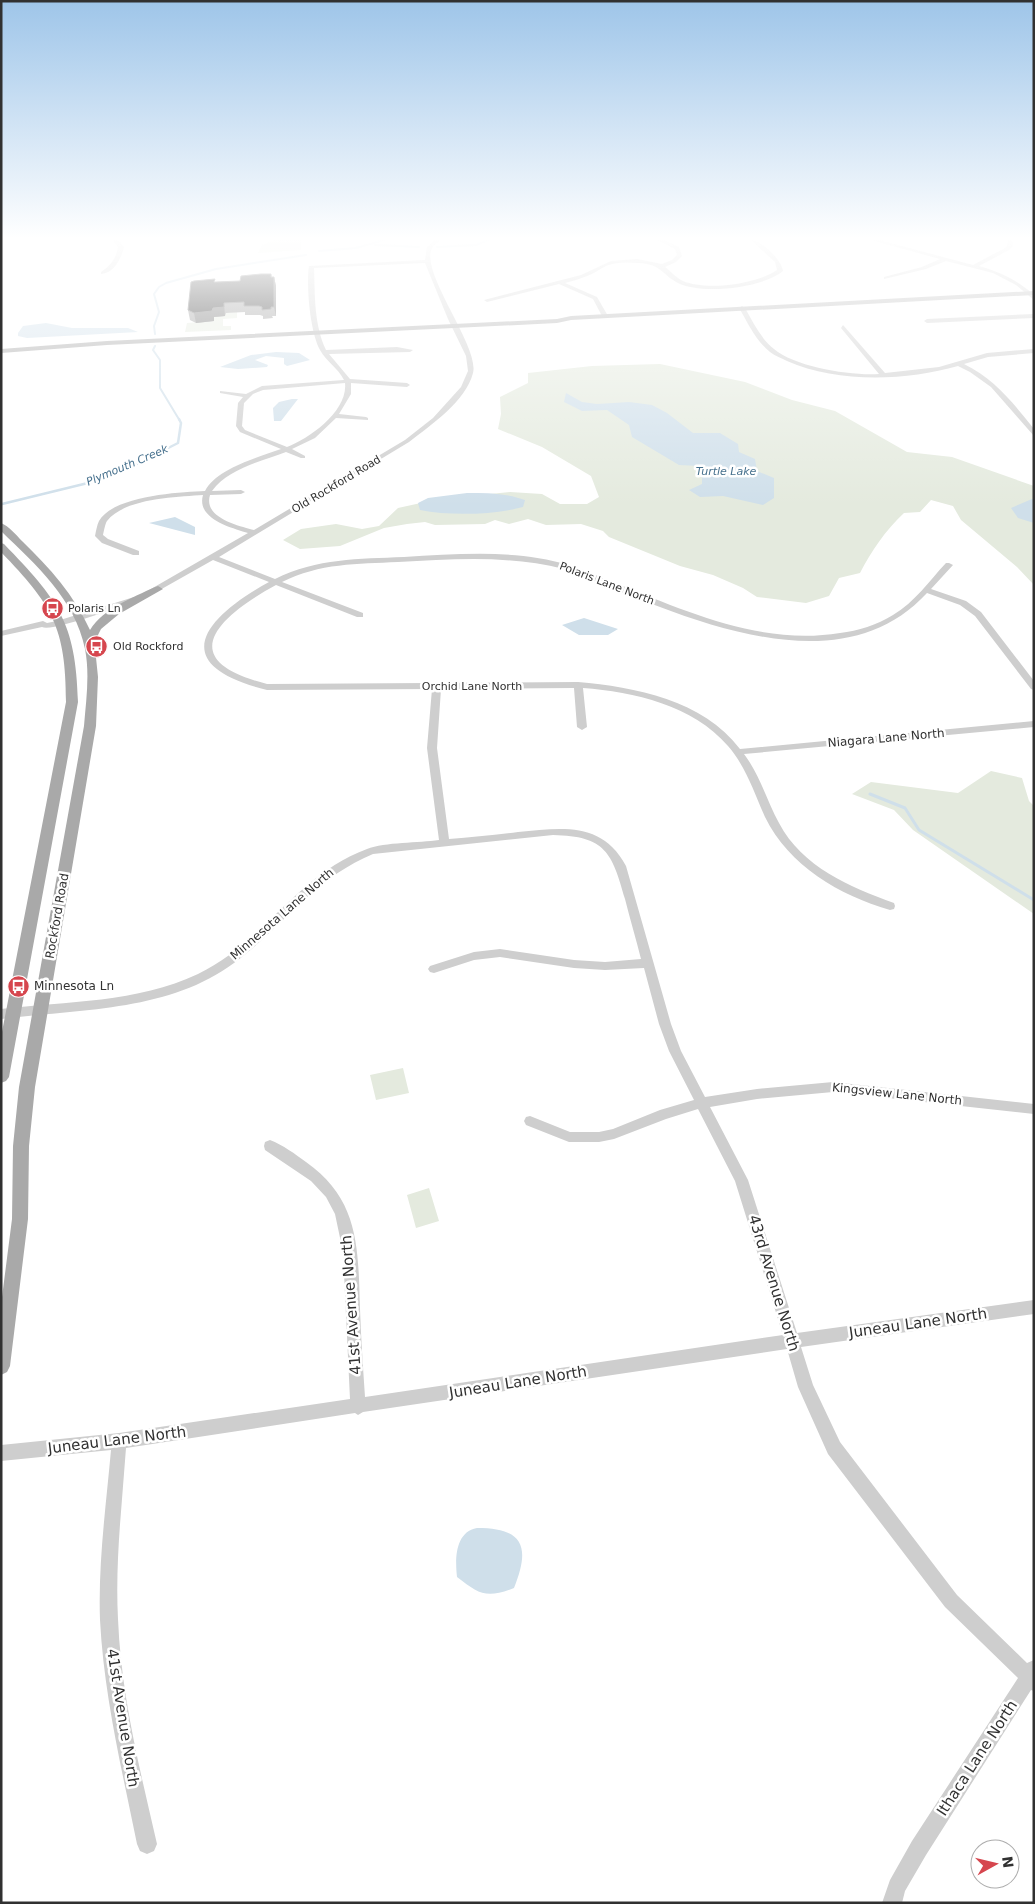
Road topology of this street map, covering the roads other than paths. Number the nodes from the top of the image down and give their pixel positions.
1 (316, 329) edge
2 (370, 329) edge
3 (455, 329) edge
4 (755, 329) edge
5 (845, 329) edge
6 (316, 332) junction
7 (108, 343) junction
8 (1, 346) edge
9 (410, 350) dead end
10 (1, 351) edge
11 (1034, 351) edge
12 (325, 352) junction
13 (959, 364) junction
14 (883, 375) junction
15 (348, 381) junction
16 (407, 385) dead end
17 (222, 392) dead end
18 (246, 396) junction
19 (334, 416) junction
20 (366, 419) dead end
21 (1034, 434) edge
22 (287, 450) junction
23 (303, 457) dead end
24 (241, 492) dead end
25 (206, 493) junction
26 (1, 526) edge
27 (254, 532) junction
28 (1, 546) edge
29 (136, 553) dead end
30 (213, 557) junction
31 (949, 565) dead end
32 (275, 581) junction
33 (158, 589) junction
34 (925, 590) junction
35 (360, 615) dead end
36 (78, 617) junction
37 (59, 623) junction
38 (46, 626) junction
39 (1, 634) edge
40 (1, 640) edge
41 (90, 648) junction
42 (578, 685) junction
43 (438, 686) junction
44 (1034, 688) edge
45 (1034, 724) edge
46 (582, 727) dead end
47 (738, 752) junction
48 (596, 839) joint
49 (444, 842) junction
50 (890, 906) dead end
51 (648, 963) junction
52 (434, 969) dead end
53 (41, 1010) junction
54 (7, 1013) edge
55 (1, 1077) edge
56 (702, 1103) junction
57 (1034, 1109) edge
58 (530, 1121) dead end
59 (270, 1146) dead end
60 (1034, 1307) edge
61 (792, 1341) junction
62 (1, 1366) edge
63 (358, 1407) junction
64 (120, 1441) junction
65 (1, 1453) edge
66 (1032, 1676) edge
67 (147, 1844) dead end
68 (892, 1903) edge

1 - 6 street
2 - 6 main road
3 - 27 street, Old Rockford Road
4 - 14 street
5 - 14 street
6 - 7 main road
6 - 12 street
7 - 8 main road
7 - 10 main road
9 - 12 street
11 - 13 street
12 - 15 street
13 - 14 street
13 - 21 street
15 - 16 street
15 - 18 street
15 - 19 street
17 - 18 street
18 - 22 street
19 - 20 street
19 - 22 street
22 - 23 street
22 - 25 street
24 - 25 street
25 - 27 street
25 - 29 street
26 - 36 main road, Rockford Road
27 - 30 street, Old Rockford Road
28 - 37 main road, Rockford Road
30 - 32 street
30 - 33 street, Old Rockford Road
31 - 34 street, Polaris Lane North
32 - 34 street, Polaris Lane North
32 - 35 street
32 - 43 street, Orchid Lane North
33 - 36 street, Old Rockford Road
33 - 41 main road
34 - 44 street
36 - 37 street, Old Rockford Road
36 - 41 main road, Rockford Road
37 - 38 street, Old Rockford Road
37 - 54 main road, Rockford Road
38 - 39 street, Old Rockford Road
38 - 40 street, Old Rockford Road
41 - 53 main road, Rockford Road
42 - 43 street, Orchid Lane North
42 - 46 street
42 - 47 street, Orchid Lane North
43 - 49 street
45 - 47 street, Niagara Lane North
47 - 50 street, Orchid Lane North
48 - 49 street, Minnesota Lane North
48 - 51 street, 43rd Avenue North
49 - 53 street, Minnesota Lane North
51 - 52 street
51 - 56 street, 43rd Avenue North
53 - 54 street, Minnesota Lane North
53 - 62 main road, Rockford Road
54 - 55 main road, Rockford Road
56 - 57 street, Kingsview Lane North
56 - 58 street, Kingsview Lane North
56 - 61 street, 43rd Avenue North
59 - 63 street, 41st Avenue North
60 - 61 street, Juneau Lane North
61 - 63 street, Juneau Lane North
61 - 66 street, 43rd Avenue North
63 - 64 street, Juneau Lane North
64 - 65 street, Juneau Lane North
64 - 67 street, 41st Avenue North
66 - 68 street, Ithaca Lane North

